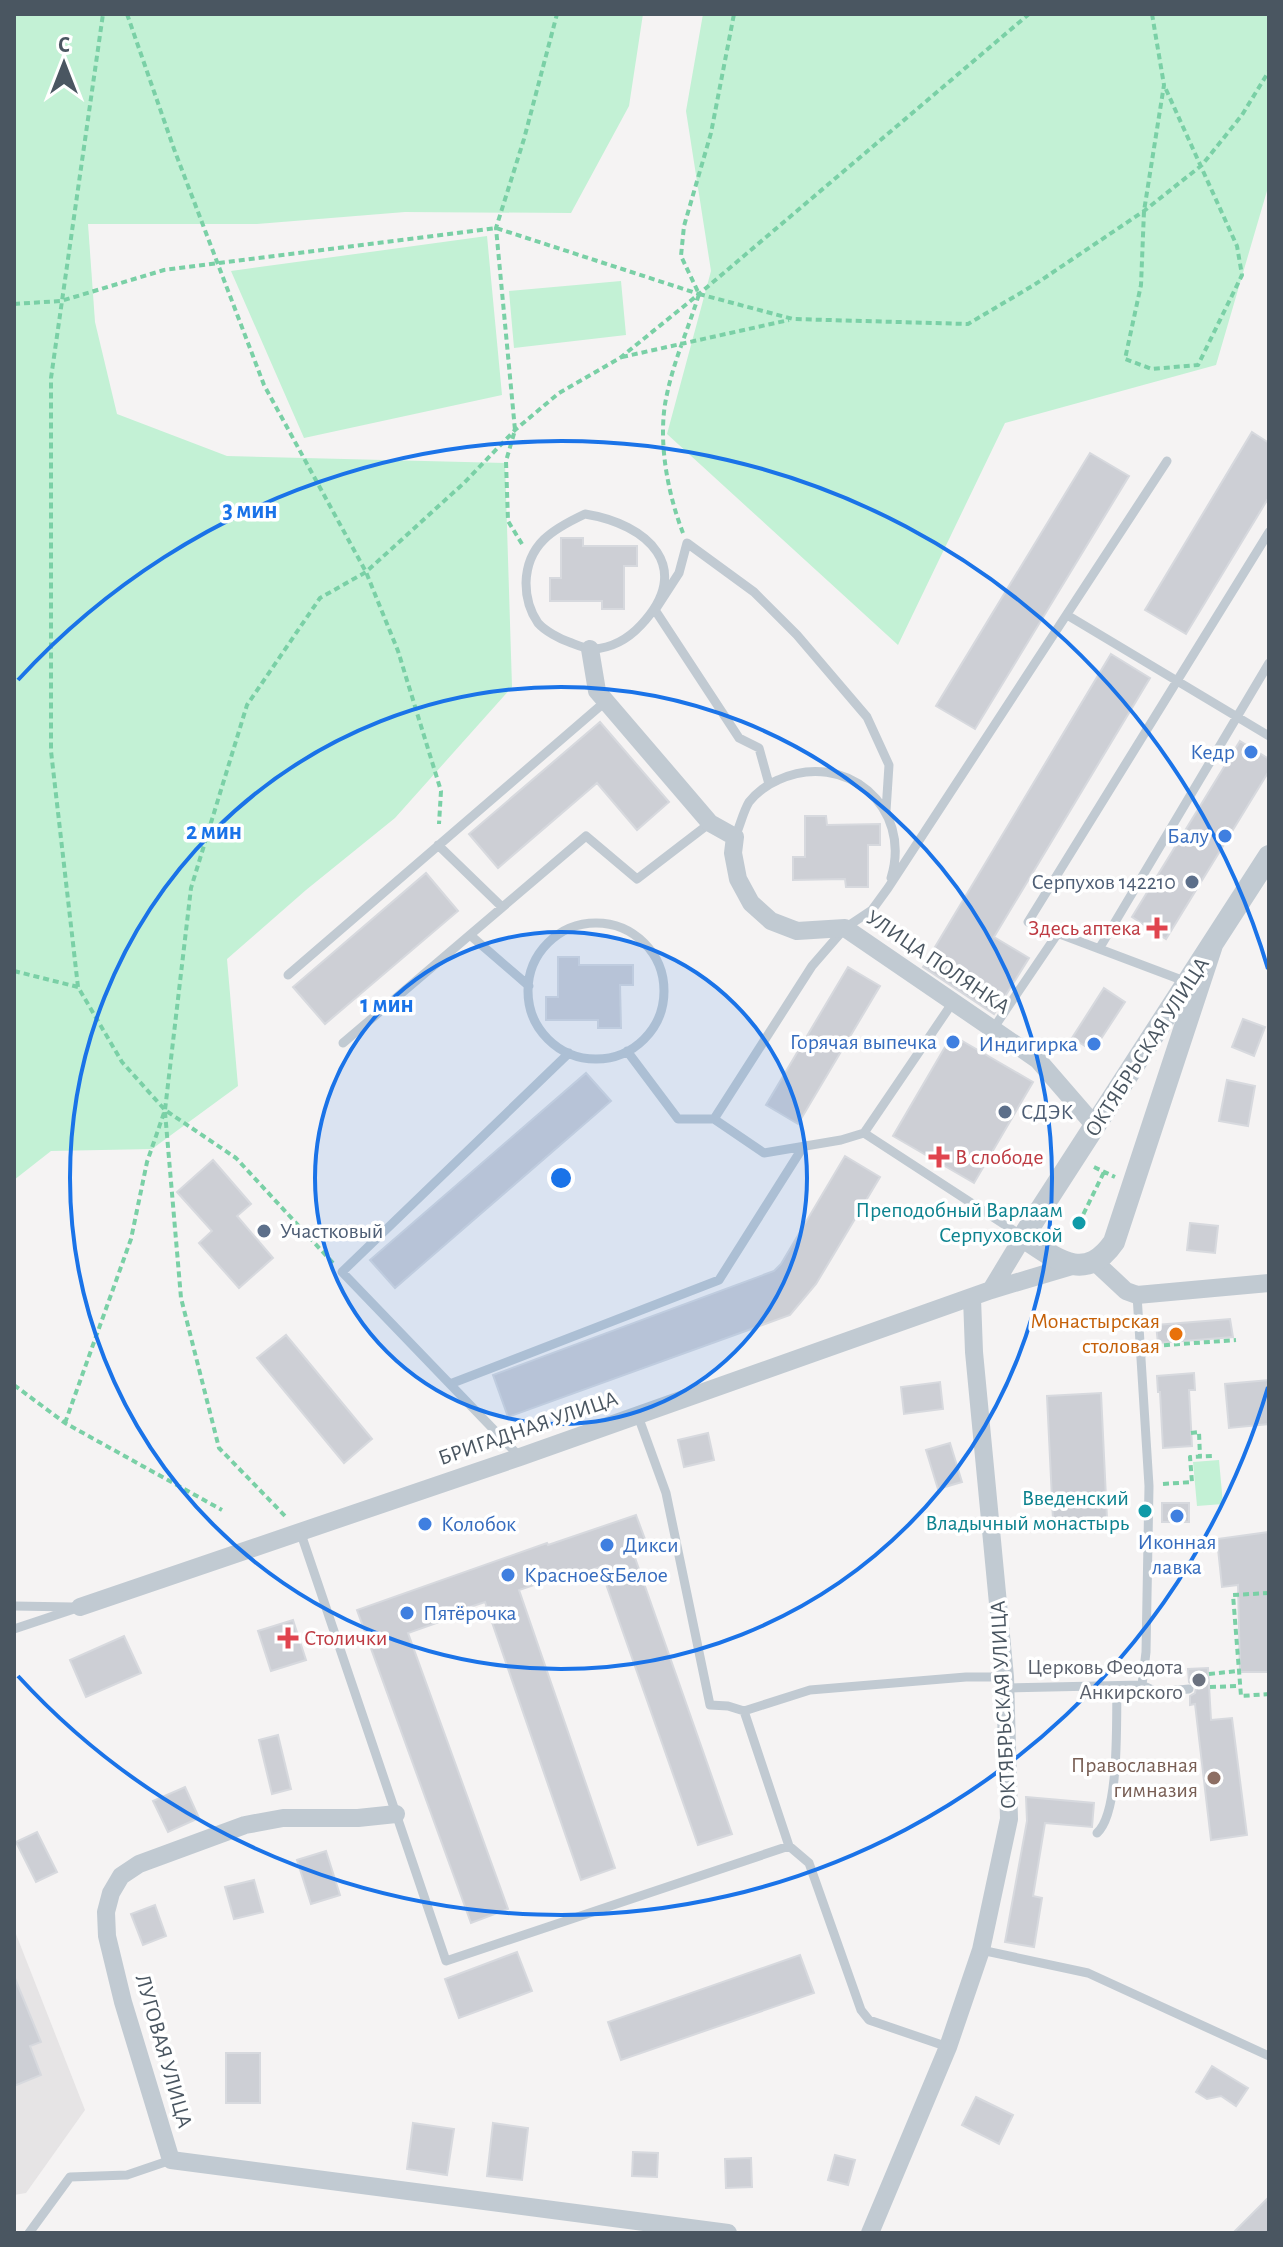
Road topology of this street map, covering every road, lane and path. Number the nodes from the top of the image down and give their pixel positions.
1 (103, 14) edge
2 (127, 14) edge
3 (557, 14) edge
4 (734, 14) edge
5 (1029, 14) edge
6 (1152, 14) edge
7 (1269, 71) edge
8 (1164, 85) junction
9 (1202, 165) junction
10 (1144, 211) junction
11 (496, 228) junction
12 (217, 264) junction
13 (699, 294) junction
14 (61, 301) junction
15 (14, 304) edge
16 (793, 319) junction
17 (683, 345) junction
18 (620, 358) junction
19 (515, 430) junction
20 (1167, 461) dead end
21 (1269, 532) edge
22 (687, 543) junction
23 (531, 558) junction
24 (366, 572) junction
25 (655, 610) junction
26 (1067, 615) junction
27 (590, 649) junction
28 (1269, 663) edge
29 (1177, 680) junction
30 (606, 701) junction
31 (1237, 717) junction
32 (1269, 736) edge
33 (769, 784) junction
34 (886, 811) junction
35 (710, 823) junction
36 (735, 837) junction
37 (438, 845) junction
38 (1269, 856) edge
39 (888, 888) junction
40 (502, 907) junction
41 (845, 928) junction
42 (1058, 933) junction
43 (470, 935) junction
44 (1212, 945) junction
45 (1099, 949) junction
46 (14, 971) edge
47 (288, 975) dead end
48 (1188, 982) junction
49 (529, 986) junction
50 (78, 987) junction
51 (953, 1002) junction
52 (993, 1029) junction
53 (343, 1043) dead end
54 (627, 1051) junction
55 (569, 1053) junction
56 (165, 1110) junction
57 (714, 1119) junction
58 (1096, 1127) junction
59 (864, 1133) junction
60 (803, 1147) junction
61 (1074, 1158) junction
62 (1104, 1172) junction
63 (1133, 1185) junction
64 (1079, 1223) dead end
65 (1023, 1237) junction
66 (1085, 1263) junction
67 (342, 1272) junction
68 (1269, 1283) edge
69 (991, 1290) junction
70 (1137, 1295) junction
71 (972, 1298) junction
72 (1236, 1340) dead end
73 (1140, 1348) junction
74 (450, 1384) junction
75 (14, 1385) edge
76 (638, 1416) junction
77 (65, 1423) junction
78 (1191, 1433) dead end
79 (1212, 1456) dead end
80 (520, 1457) junction
81 (1200, 1457) junction
82 (1149, 1486) junction
83 (222, 1510) dead end
84 (300, 1531) junction
85 (1269, 1593) edge
86 (14, 1606) edge
87 (80, 1607) junction
88 (14, 1629) edge
89 (1239, 1671) junction
90 (1209, 1674) dead end
91 (1005, 1682) junction
92 (1142, 1685) junction
93 (1117, 1686) junction
94 (1240, 1686) junction
95 (1210, 1687) dead end
96 (1189, 1689) dead end
97 (1269, 1694) edge
98 (744, 1711) junction
99 (396, 1814) junction
100 (1097, 1833) dead end
101 (789, 1846) junction
102 (981, 1950) junction
103 (948, 2047) junction
104 (1269, 2056) edge
105 (171, 2160) junction
106 (29, 2233) edge
107 (728, 2233) edge
108 (870, 2233) edge

1 - 14 path
2 - 12 path
3 - 11 path
4 - 13 path
5 - 13 path
6 - 8 path
7 - 9 path
8 - 9 path
8 - 10 path
9 - 10 path
9 - 10 path
10 - 16 path
11 - 12 path
11 - 13 path
11 - 19 path
12 - 14 path
12 - 24 path
13 - 16 path
13 - 17 path
13 - 18 path
14 - 15 path
14 - 50 path
16 - 17 path
17 - 18 path
17 - 22 path
18 - 19 path
19 - 23 path
19 - 24 path
20 - 26 lane
21 - 29 lane
22 - 25 lane
22 - 34 lane
23 - 25 lane
23 - 27 lane
24 - 37 path
24 - 56 path
25 - 27 lane
25 - 33 lane
26 - 29 lane
26 - 39 lane
27 - 30 street
28 - 31 lane
29 - 31 lane
29 - 42 lane
30 - 35 street
30 - 37 lane
31 - 32 lane
31 - 45 lane
33 - 34 lane
33 - 36 lane
34 - 39 lane
35 - 36 street
35 - 40 lane
36 - 41 street, УЛИЦА ПОЛЯНКА
37 - 40 lane
37 - 47 lane
38 - 44 street, ОКТЯБРЬСКАЯ УЛИЦА
39 - 41 lane
40 - 43 lane
41 - 51 street, УЛИЦА ПОЛЯНКА
41 - 57 lane
42 - 45 lane
42 - 52 lane
43 - 49 lane
43 - 53 lane
44 - 48 street, ОКТЯБРЬСКАЯ УЛИЦА
44 - 63 street
45 - 48 lane
46 - 50 path
48 - 58 street, ОКТЯБРЬСКАЯ УЛИЦА
49 - 54 lane
49 - 55 lane
50 - 56 path
51 - 52 street, УЛИЦА ПОЛЯНКА
51 - 59 lane
52 - 58 street, УЛИЦА ПОЛЯНКА
54 - 55 lane
54 - 57 lane
55 - 67 lane
56 - 67 path
56 - 77 path
56 - 84 path
57 - 60 lane
58 - 61 street, ОКТЯБРЬСКАЯ УЛИЦА
59 - 60 lane
59 - 65 lane
60 - 74 lane
61 - 62 path
61 - 65 street, ОКТЯБРЬСКАЯ УЛИЦА
62 - 63 path
62 - 64 path
63 - 66 street
65 - 66 street
65 - 69 street
66 - 69 street, БРИГАДНАЯ УЛИЦА
66 - 70 street
67 - 74 lane
68 - 70 street
69 - 71 street, БРИГАДНАЯ УЛИЦА
70 - 73 lane
71 - 76 street, БРИГАДНАЯ УЛИЦА
71 - 91 street, ОКТЯБРЬСКАЯ УЛИЦА
72 - 73 path
73 - 82 lane
74 - 80 lane
75 - 77 path
76 - 80 street, БРИГАДНАЯ УЛИЦА
76 - 98 lane
77 - 83 path
78 - 81 path
79 - 81 path
80 - 84 street, БРИГАДНАЯ УЛИЦА
81 - 82 path
82 - 92 lane
84 - 87 street, БРИГАДНАЯ УЛИЦА
84 - 99 lane
85 - 89 path
86 - 87 lane
87 - 88 lane
89 - 90 path
89 - 94 path
91 - 93 lane
91 - 98 lane
91 - 102 street, ОКТЯБРЬСКАЯ УЛИЦА
92 - 93 lane
92 - 96 lane
93 - 100 lane
94 - 95 path
94 - 97 path
98 - 101 lane
99 - 101 lane
99 - 105 street, ЛУГОВАЯ УЛИЦА
101 - 103 lane
102 - 103 street, ОКТЯБРЬСКАЯ УЛИЦА
102 - 104 lane
103 - 108 street, ОКТЯБРЬСКАЯ УЛИЦА
105 - 106 lane
105 - 107 street, ЛУГОВАЯ УЛИЦА

